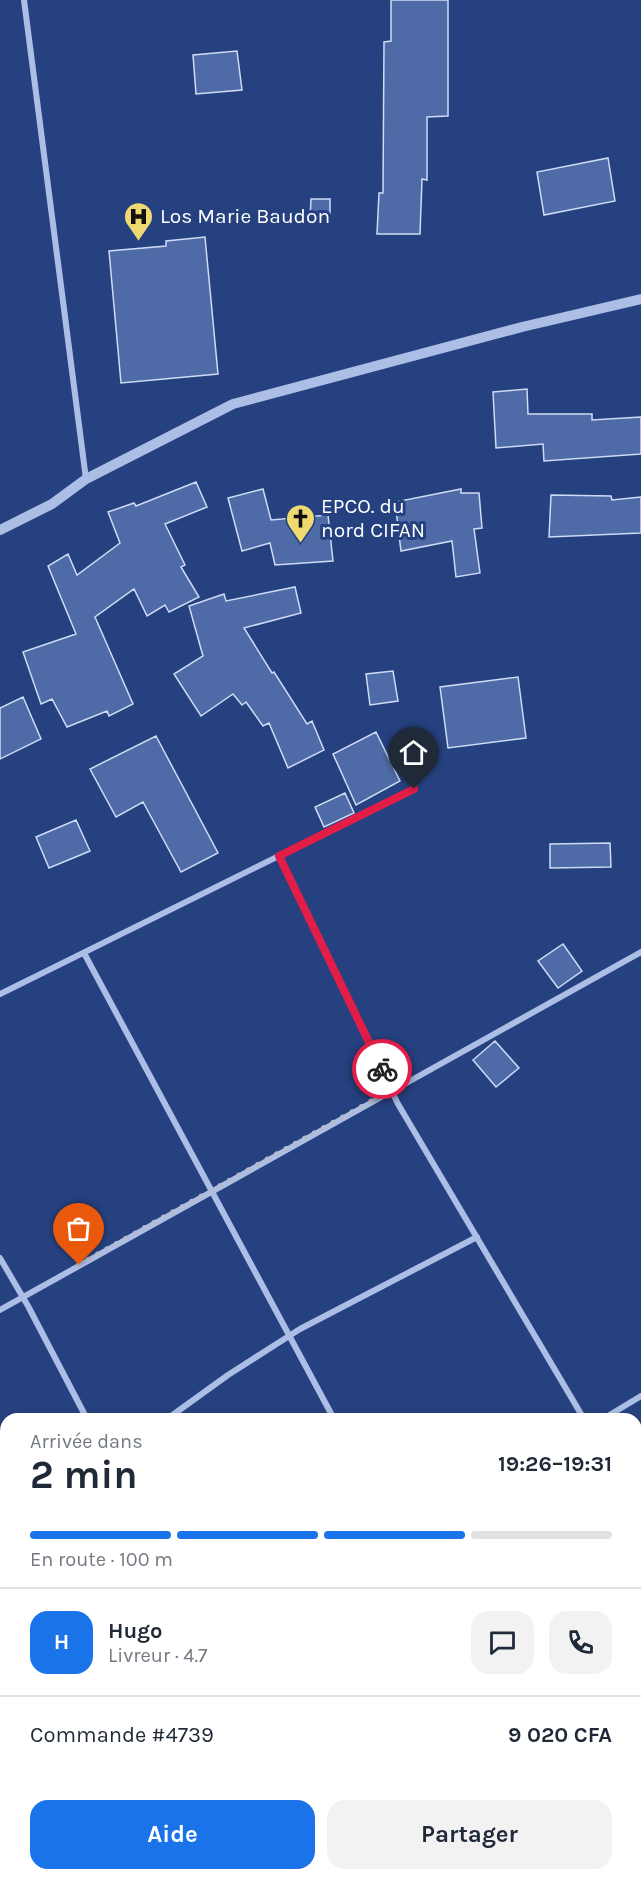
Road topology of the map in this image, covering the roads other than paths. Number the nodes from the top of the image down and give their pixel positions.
1 (24, 0) edge
2 (641, 300) edge
3 (86, 479) junction
4 (0, 530) edge
5 (414, 789) dead end
6 (279, 856) junction
7 (641, 952) edge
8 (84, 953) junction
9 (0, 994) edge
10 (392, 1090) junction
11 (212, 1191) junction
12 (477, 1237) junction
13 (0, 1258) edge
14 (22, 1296) junction
15 (0, 1310) edge
16 (289, 1336) junction
17 (641, 1396) edge
18 (84, 1413) edge
19 (175, 1413) edge
20 (331, 1413) edge
21 (580, 1413) edge
22 (613, 1413) edge

1 - 3 street
2 - 3 street
3 - 4 street
5 - 6 street
6 - 8 street
6 - 10 street
7 - 10 street
8 - 9 street
8 - 11 street
10 - 11 street
10 - 12 street
11 - 14 street
11 - 16 street
12 - 16 street
12 - 21 street
13 - 14 street
14 - 15 street
14 - 18 street
16 - 19 street
16 - 20 street
17 - 22 street

